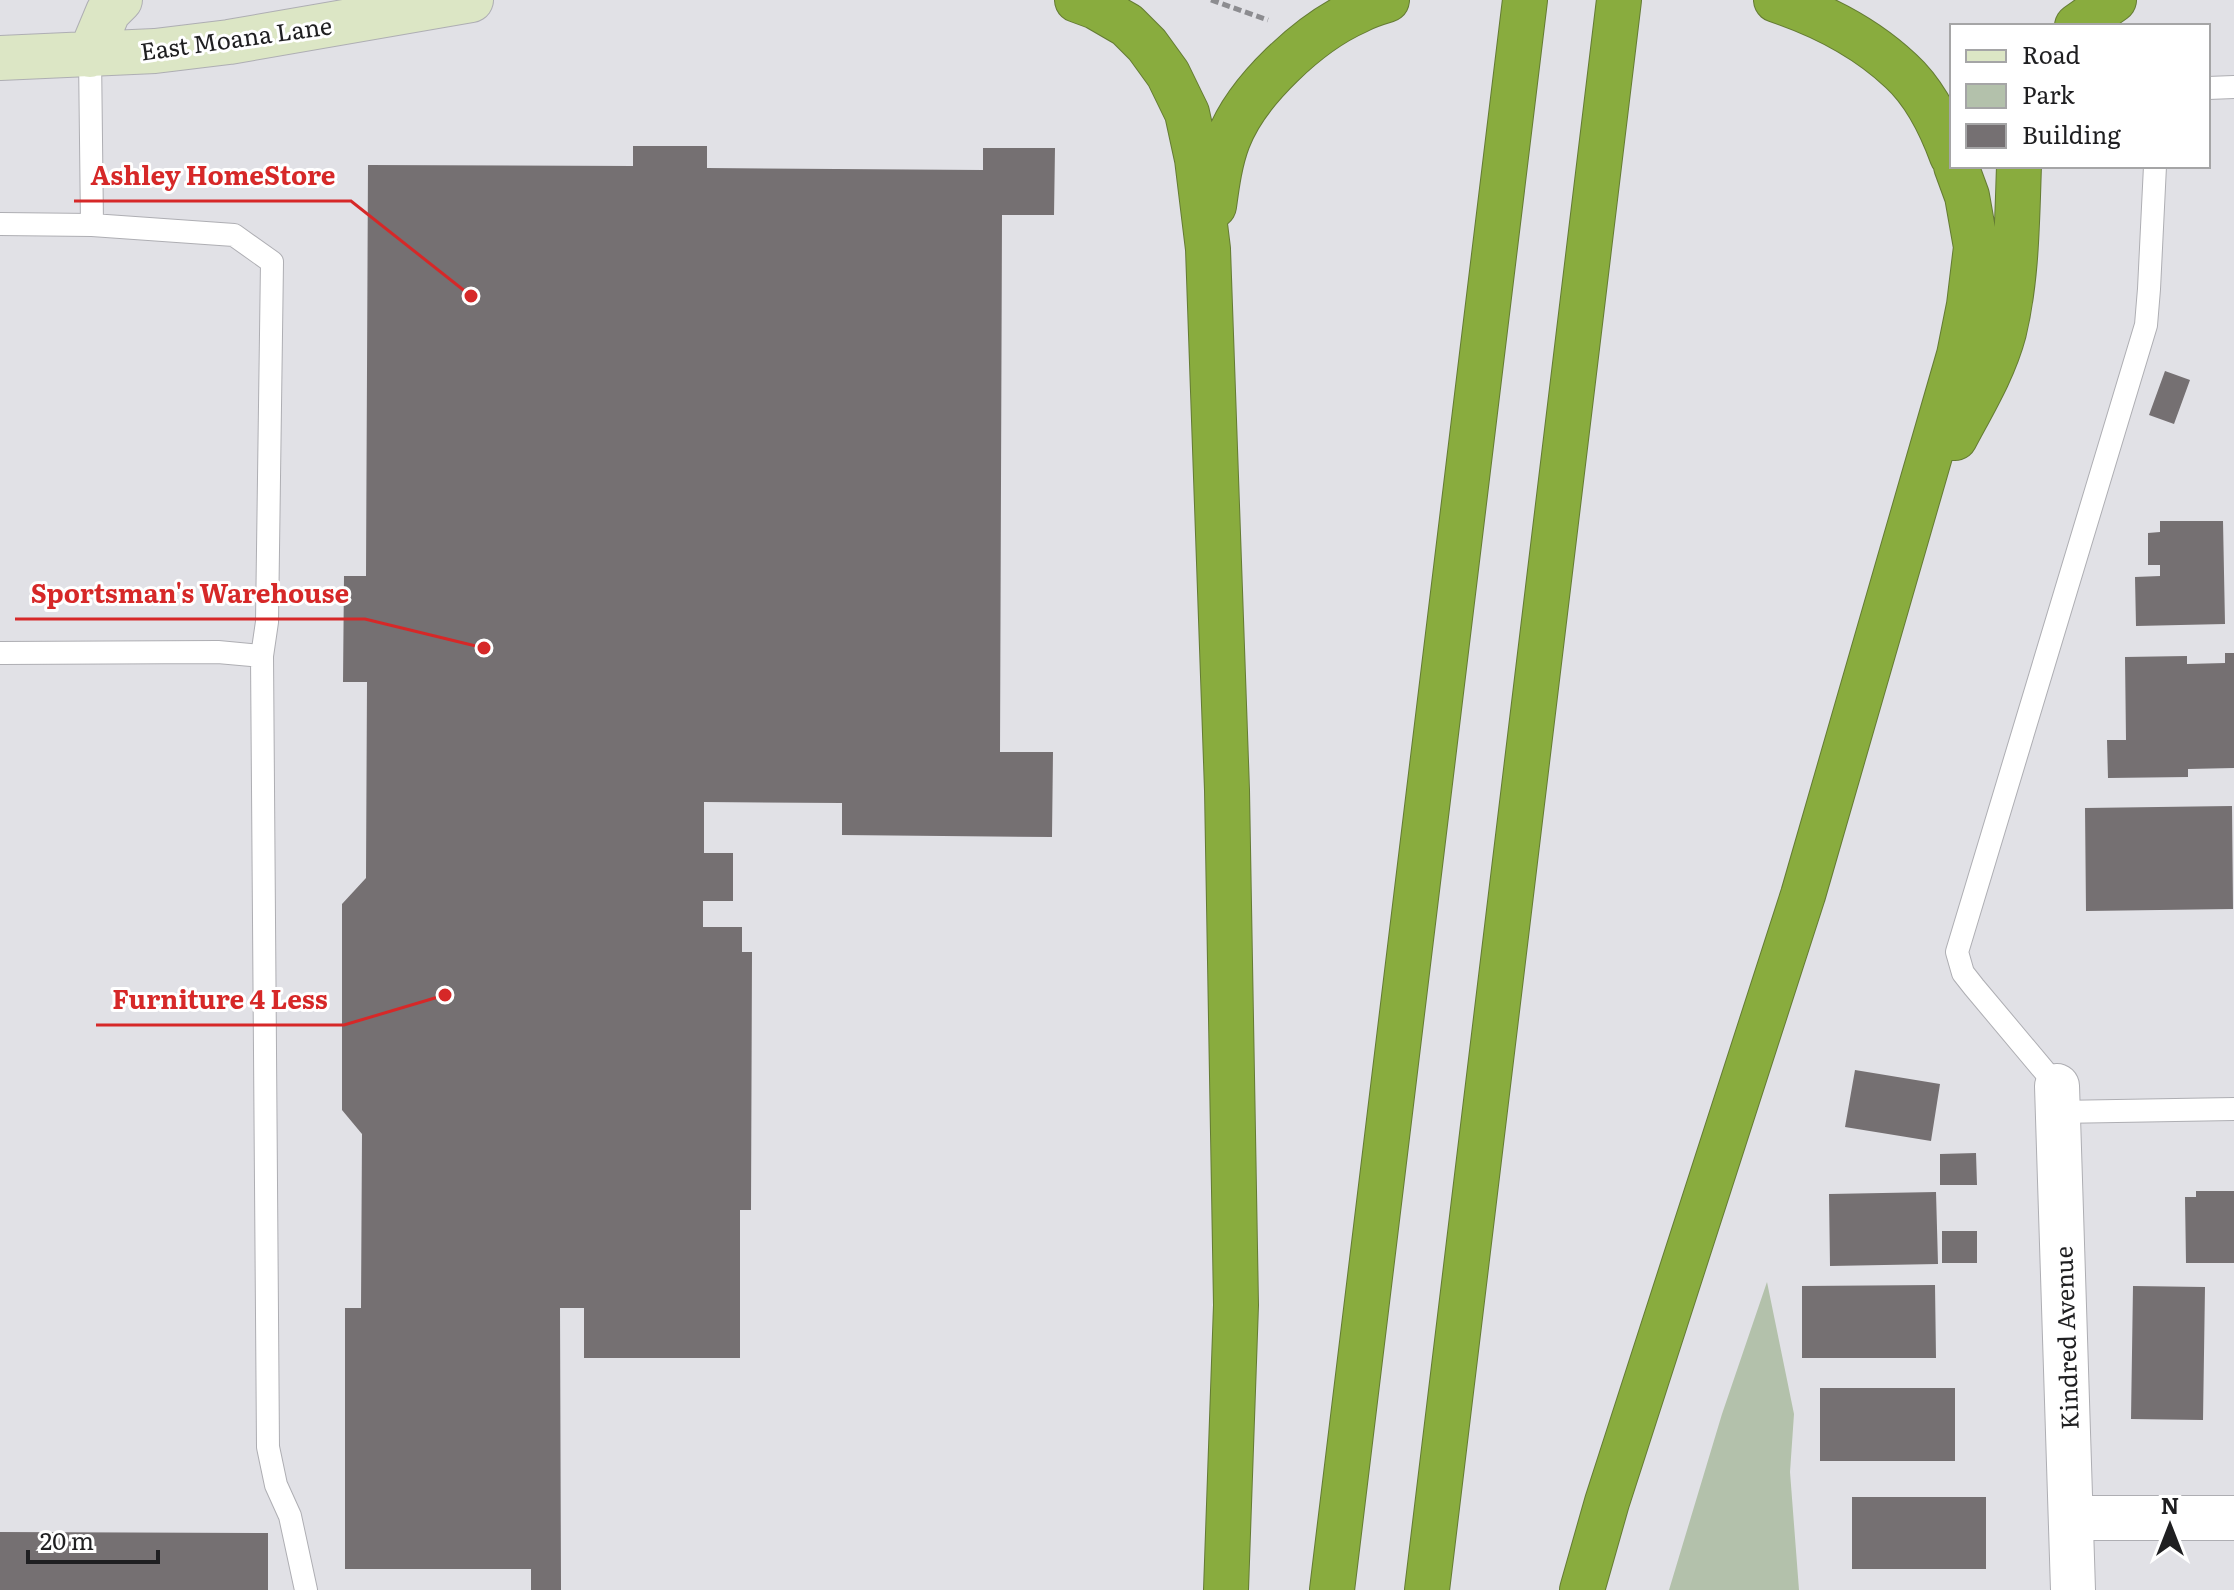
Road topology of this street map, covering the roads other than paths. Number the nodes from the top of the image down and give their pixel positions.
1 (120, 0) edge
2 (471, 0) edge
3 (1077, 0) edge
4 (1387, 0) edge
5 (1525, 0) edge
6 (1619, 0) edge
7 (1776, 0) edge
8 (2114, 0) edge
9 (2080, 24) edge
10 (90, 55) junction
11 (0, 58) edge
12 (2234, 87) edge
13 (2210, 88) edge
14 (1950, 150) edge
15 (1957, 168) edge
16 (2019, 168) edge
17 (2155, 168) edge
18 (0, 224) edge
19 (92, 225) junction
20 (1208, 249) junction
21 (1913, 519) junction
22 (0, 653) edge
23 (262, 656) junction
24 (2057, 1099) junction
25 (2234, 1109) edge
26 (2071, 1518) junction
27 (2234, 1518) edge
28 (306, 1590) edge
29 (1226, 1590) edge
30 (1332, 1590) edge
31 (1427, 1590) edge
32 (1582, 1590) edge
33 (2073, 1590) edge

1 - 10 main road
2 - 10 main road, East Moana Lane
3 - 20 highway
4 - 20 highway
5 - 30 highway
6 - 31 highway
7 - 14 highway
8 - 9 highway
10 - 11 main road, East Moana Lane
10 - 19 lane
12 - 13 lane
15 - 21 highway
16 - 21 highway
17 - 24 lane
18 - 19 lane
19 - 23 lane
20 - 29 highway
21 - 32 highway
22 - 23 lane
23 - 28 lane
24 - 25 lane
24 - 26 street, Kindred Avenue
26 - 27 street
26 - 33 street, Kindred Avenue

